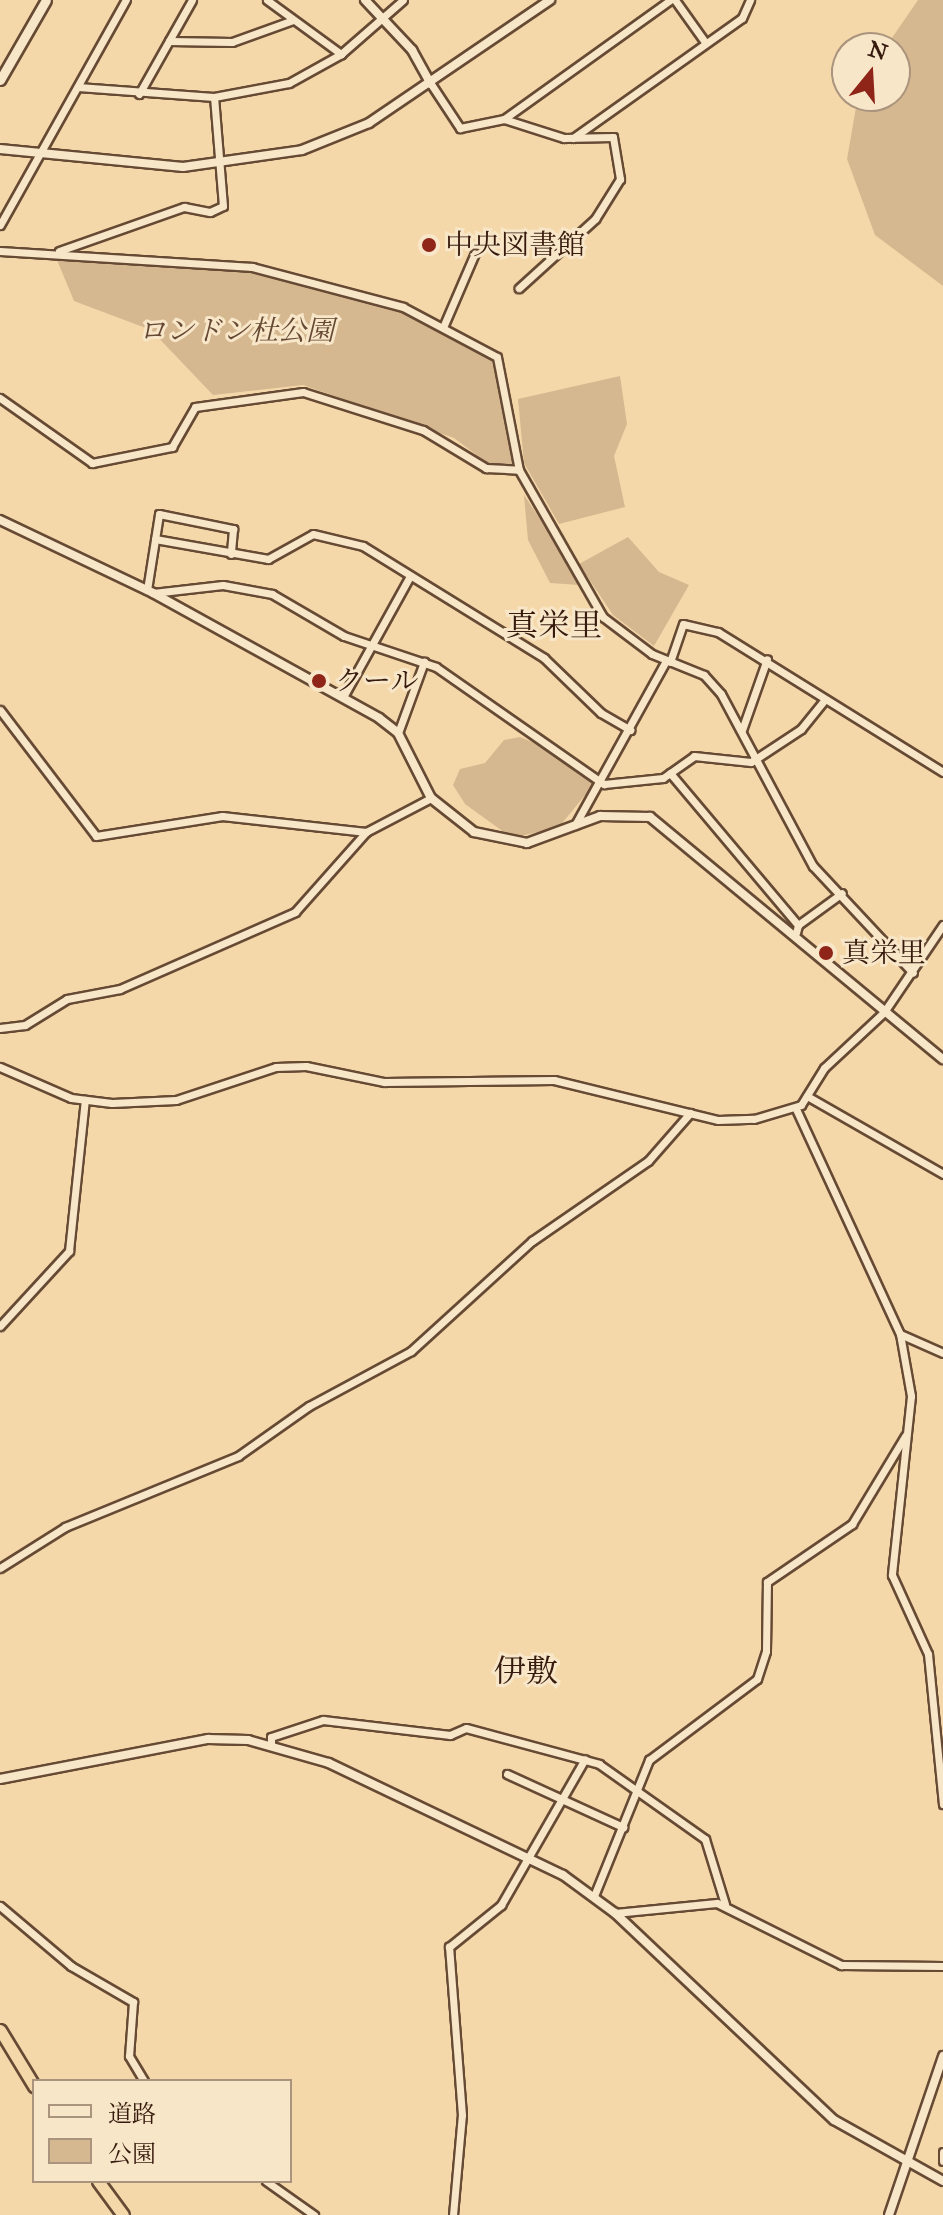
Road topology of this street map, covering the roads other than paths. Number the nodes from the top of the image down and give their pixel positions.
1 (46, 0) edge
2 (126, 0) edge
3 (192, 0) edge
4 (267, 0) edge
5 (365, 0) edge
6 (403, 0) edge
7 (672, 0) edge
8 (750, 0) edge
9 (547, 1) edge
10 (383, 16) junction
11 (293, 20) junction
12 (169, 41) junction
13 (705, 42) junction
14 (341, 54) junction
15 (0, 80) edge
16 (431, 84) junction
17 (78, 87) junction
18 (139, 94) junction
19 (214, 97) junction
20 (504, 119) junction
21 (573, 138) junction
22 (0, 149) edge
23 (39, 154) junction
24 (222, 165) junction
25 (0, 225) edge
26 (0, 251) edge
27 (59, 251) junction
28 (475, 253) dead end
29 (519, 288) dead end
30 (444, 325) junction
31 (0, 398) edge
32 (519, 470) junction
33 (0, 520) edge
34 (155, 539) junction
35 (231, 554) junction
36 (410, 576) junction
37 (150, 591) junction
38 (371, 646) junction
39 (767, 659) junction
40 (668, 661) junction
41 (424, 662) junction
42 (343, 697) junction
43 (823, 702) junction
44 (0, 710) edge
45 (630, 730) junction
46 (742, 730) junction
47 (398, 733) junction
48 (751, 762) junction
49 (943, 772) edge
50 (670, 773) junction
51 (604, 784) junction
52 (431, 798) junction
53 (575, 825) junction
54 (366, 832) junction
55 (842, 893) junction
56 (943, 925) edge
57 (797, 929) junction
58 (913, 973) junction
59 (884, 1012) junction
60 (0, 1028) edge
61 (943, 1059) edge
62 (0, 1067) edge
63 (807, 1096) junction
64 (85, 1100) junction
65 (796, 1109) junction
66 (690, 1113) junction
67 (943, 1174) edge
68 (0, 1326) edge
69 (900, 1334) junction
70 (943, 1353) edge
71 (906, 1434) junction
72 (0, 1568) edge
73 (271, 1745) junction
74 (585, 1759) junction
75 (507, 1774) dead end
76 (0, 1779) edge
77 (635, 1793) junction
78 (564, 1794) junction
79 (943, 1804) edge
80 (623, 1827) junction
81 (528, 1858) junction
82 (594, 1896) junction
83 (725, 1904) junction
84 (0, 1906) edge
85 (615, 1913) junction
86 (943, 1966) edge
87 (0, 2030) edge
88 (943, 2056) edge
89 (143, 2079) edge
90 (32, 2083) edge
91 (943, 2152) edge
92 (943, 2161) edge
93 (908, 2162) junction
94 (943, 2181) edge
95 (99, 2183) edge
96 (269, 2183) edge
97 (308, 2214) edge
98 (123, 2215) edge
99 (453, 2215) edge
100 (889, 2215) edge

1 - 15 main road
2 - 17 street
3 - 12 street
4 - 11 street
5 - 10 street
6 - 10 street
7 - 13 street
7 - 20 street
8 - 13 street
9 - 16 street
10 - 14 street
10 - 16 street
11 - 12 street
11 - 14 street
12 - 18 street
13 - 21 street
14 - 19 street
16 - 20 street
16 - 24 street
17 - 18 street
17 - 23 street
18 - 19 street
19 - 24 street
20 - 21 street
21 - 29 street
22 - 23 street
23 - 24 street
23 - 25 street
24 - 27 street
26 - 27 street
27 - 30 street
28 - 30 street
30 - 32 street
31 - 32 street
32 - 40 street
33 - 37 street
34 - 35 street
34 - 35 street
34 - 37 street
35 - 36 street
36 - 38 street
36 - 45 street
37 - 38 street
37 - 42 street
38 - 41 street
38 - 42 street
39 - 40 street
39 - 43 street
39 - 46 street
40 - 45 street
40 - 46 street
41 - 47 street
41 - 51 street
42 - 47 street
43 - 48 street
43 - 49 street
44 - 54 street
45 - 51 street
46 - 48 street
47 - 52 street
48 - 50 street
48 - 55 street
50 - 51 street
50 - 57 street
51 - 53 street
52 - 53 street
52 - 54 street
53 - 57 street
54 - 60 street
55 - 57 street
55 - 58 street
56 - 58 street
57 - 59 street
58 - 59 street
59 - 61 street
59 - 63 street
62 - 64 street
63 - 65 street
63 - 67 street
64 - 66 street
64 - 68 street
65 - 66 street
65 - 69 street
66 - 72 street
69 - 70 street
69 - 71 street
71 - 77 street
71 - 79 street
73 - 74 street
73 - 76 street
73 - 81 street
74 - 77 street
74 - 78 street
75 - 78 street
77 - 80 street
77 - 83 street
78 - 80 street
78 - 81 street
80 - 82 street
81 - 82 street
81 - 99 street
82 - 85 street
83 - 85 street
83 - 86 street
84 - 89 street
85 - 93 street
87 - 90 highway
88 - 93 street
91 - 92 street
93 - 94 street
93 - 100 street
95 - 98 highway
96 - 97 street

